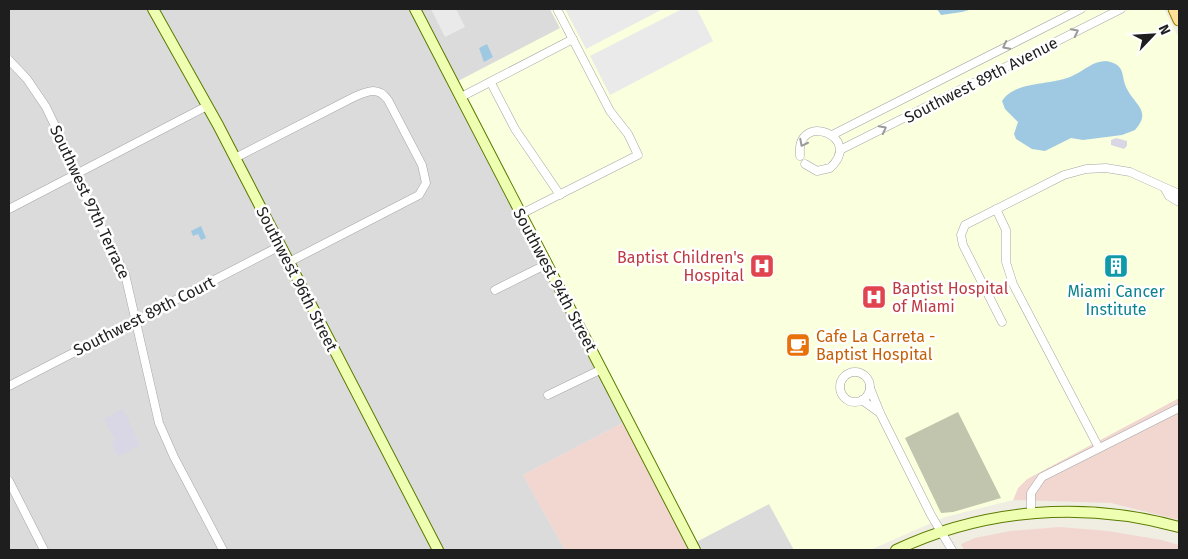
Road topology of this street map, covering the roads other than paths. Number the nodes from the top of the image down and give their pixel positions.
1 (153, 9) edge
2 (415, 9) edge
3 (557, 9) edge
4 (1081, 9) edge
5 (1121, 9) edge
6 (1174, 9) edge
7 (1179, 20) edge
8 (573, 40) junction
9 (9, 60) edge
10 (491, 83) junction
11 (461, 97) junction
12 (207, 106) junction
13 (832, 135) junction
14 (840, 150) junction
15 (800, 156) dead end
16 (234, 158) junction
17 (805, 164) dead end
18 (76, 174) junction
19 (1165, 189) junction
20 (560, 194) junction
21 (1179, 194) edge
22 (1179, 202) edge
23 (9, 209) edge
24 (996, 209) junction
25 (521, 214) junction
26 (280, 246) junction
27 (289, 262) junction
28 (547, 264) junction
29 (495, 290) dead end
30 (134, 322) junction
31 (1002, 322) dead end
32 (602, 370) junction
33 (9, 386) edge
34 (870, 388) junction
35 (548, 395) dead end
36 (862, 400) junction
37 (1179, 408) edge
38 (880, 413) junction
39 (1099, 448) junction
40 (9, 482) edge
41 (1031, 513) junction
42 (1179, 527) edge
43 (942, 532) junction
44 (44, 550) edge
45 (223, 550) edge
46 (438, 550) edge
47 (695, 550) edge
48 (896, 550) edge
49 (952, 550) edge

1 - 12 street, Southwest 96th Street
2 - 11 street, Southwest 94th Street
3 - 8 street
4 -> 13 street, Southwest 89th Avenue
14 -> 5 street, Southwest 89th Avenue
6 - 7 main road
8 - 10 street
8 - 20 street
9 - 18 street, Southwest 97th Terrace
10 - 11 street
10 - 20 street
11 - 25 street, Southwest 94th Street
12 - 16 street, Southwest 96th Street
12 - 18 street
13 - 14 street
13 -> 15 street
14 - 17 street
16 - 26 street, Southwest 96th Street
16 - 27 street
18 - 23 street
18 - 30 street, Southwest 97th Terrace
19 - 21 street
19 - 22 street
19 - 24 street
20 - 25 street
24 - 31 street
24 - 39 street
25 - 28 street, Southwest 94th Street
26 - 27 street, Southwest 96th Street
26 - 30 street, Southwest 89th Court
27 - 46 street, Southwest 96th Street
28 - 29 street
28 - 32 street, Southwest 94th Street
30 - 33 street, Southwest 89th Court
30 - 45 street, Southwest 97th Terrace
32 - 35 street
32 - 47 street, Southwest 94th Street
34 - 36 street
34 - 36 street
34 - 38 street
36 - 38 street
37 - 39 street
38 - 43 street
39 - 41 street
40 - 44 street
41 - 42 street
41 - 43 street
43 - 48 street
43 - 49 street

